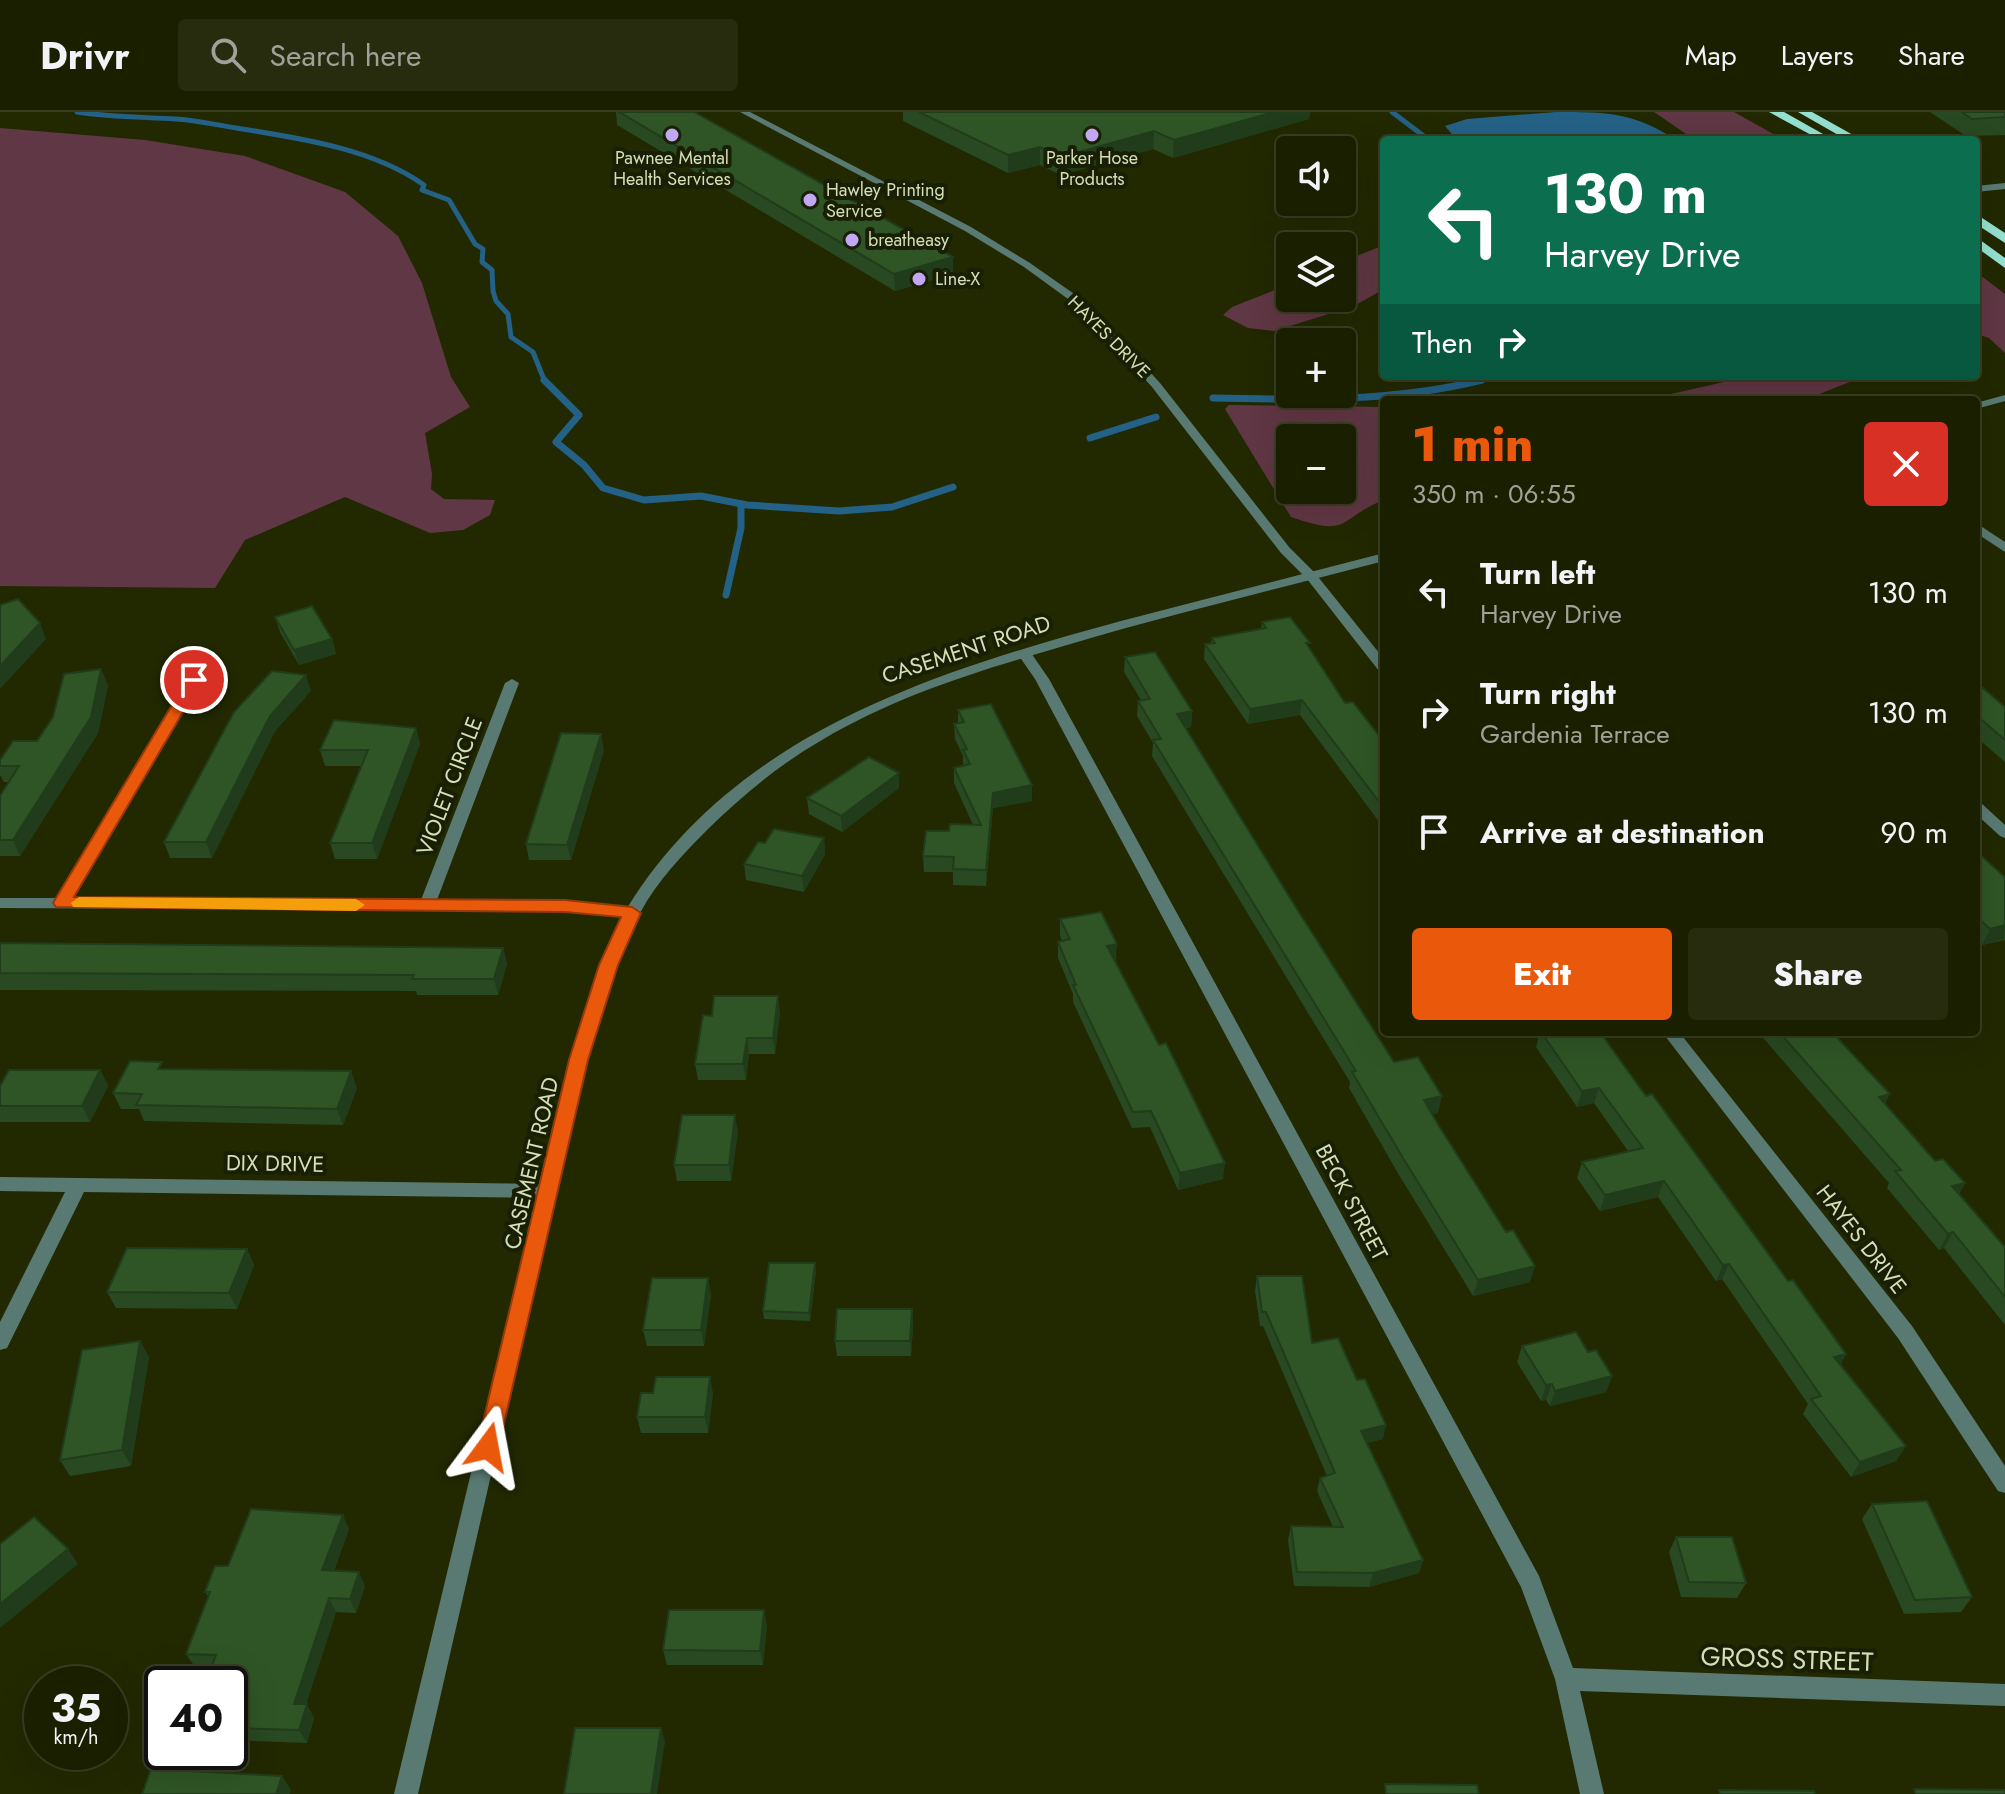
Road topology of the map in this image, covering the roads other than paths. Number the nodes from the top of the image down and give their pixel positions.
1 (744, 112) edge
2 (1775, 112) edge
3 (1804, 112) edge
4 (1820, 136) edge
5 (1849, 136) edge
6 (2005, 186) edge
7 (1980, 189) edge
8 (1980, 221) edge
9 (2005, 239) edge
10 (1980, 244) edge
11 (2005, 264) edge
12 (2005, 398) edge
13 (1980, 405) edge
14 (1980, 530) edge
15 (2005, 548) edge
16 (1380, 558) edge
17 (1311, 576) junction
18 (1024, 653) junction
19 (1380, 663) edge
20 (194, 680) dead end
21 (512, 683) dead end
22 (1980, 810) edge
23 (2005, 833) edge
24 (0, 903) edge
25 (62, 903) junction
26 (427, 905) junction
27 (632, 913) junction
28 (1673, 1036) edge
29 (0, 1184) edge
30 (78, 1185) junction
31 (549, 1191) junction
32 (0, 1342) edge
33 (2005, 1484) edge
34 (1566, 1679) junction
35 (2005, 1695) edge
36 (406, 1794) edge
37 (1592, 1794) edge

1 - 17 street, HAYES DRIVE
2 - 4 highway
3 - 5 highway
6 - 7 street
8 - 9 highway
10 - 11 highway
12 - 13 street
14 - 15 street
16 - 17 street, CASEMENT ROAD
17 - 18 street, CASEMENT ROAD
17 - 19 street, HAYES DRIVE
18 - 27 street, CASEMENT ROAD
18 - 34 street, BECK STREET
20 - 25 street
21 - 26 street, VIOLET CIRCLE
22 - 23 street
24 - 25 street
25 - 26 street
26 - 27 street
27 - 31 street, CASEMENT ROAD
28 - 33 street, HAYES DRIVE
29 - 30 street, DIX DRIVE
30 - 31 street, DIX DRIVE
30 - 32 street
31 - 36 street, CASEMENT ROAD
34 - 35 street, GROSS STREET
34 - 37 street, BECK STREET

